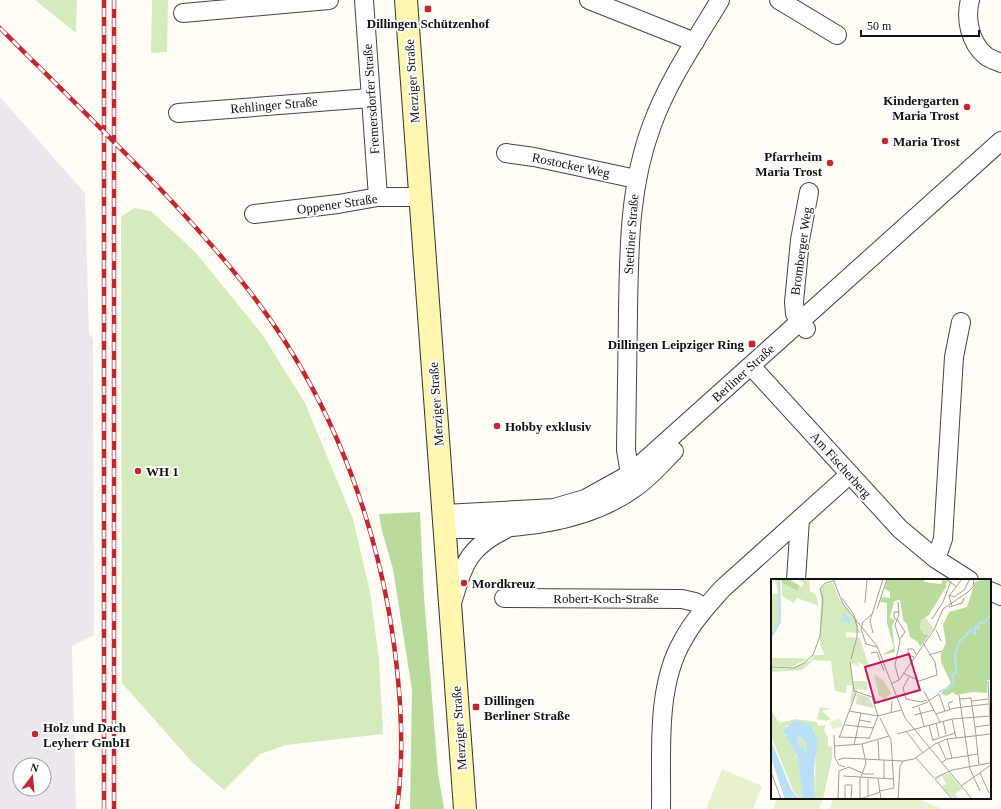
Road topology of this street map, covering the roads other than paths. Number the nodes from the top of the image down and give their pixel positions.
1 (329, 0) edge
2 (364, 0) edge
3 (406, 0) edge
4 (589, 0) edge
5 (720, 0) edge
6 (779, 0) edge
7 (970, 0) edge
8 (183, 13) dead end
9 (837, 35) dead end
10 (695, 42) junction
11 (1001, 63) edge
12 (370, 98) junction
13 (178, 113) dead end
14 (1001, 141) edge
15 (506, 153) dead end
16 (1001, 156) edge
17 (636, 179) junction
18 (809, 192) dead end
19 (421, 197) junction
20 (378, 198) junction
21 (254, 214) dead end
22 (961, 322) dead end
23 (803, 326) junction
24 (755, 370) junction
25 (850, 474) junction
26 (633, 480) junction
27 (800, 519) junction
28 (444, 522) junction
29 (510, 527) junction
30 (936, 559) junction
31 (963, 578) edge
32 (796, 579) edge
33 (991, 591) edge
34 (1001, 596) edge
35 (504, 598) dead end
36 (705, 608) junction
37 (450, 609) junction
38 (465, 809) edge
39 (661, 809) edge

1 - 8 street
2 - 12 street, Fremersdorfer Straße
3 - 19 main road, Merziger Straße
4 - 10 street
5 - 10 street, Stettiner Straße
6 - 9 street
7 - 11 street
10 - 17 street, Stettiner Straße
12 - 13 street, Rehlinger Straße
12 - 20 street, Fremersdorfer Straße
14 - 23 street, Berliner Straße
15 - 17 street, Rostocker Weg
16 - 23 street, Berliner Straße
17 - 26 street, Stettiner Straße
18 - 23 street, Bromberger Weg
19 - 20 street, Oppener Straße
19 - 28 main road, Merziger Straße
20 - 21 street, Oppener Straße
22 - 30 street
23 - 24 street, Berliner Straße
24 - 25 street, Am Fischerberg
24 - 26 street, Berliner Straße
25 - 27 street
25 - 30 street, Am Fischerberg
26 - 28 street, Berliner Straße
26 - 29 street, Berliner Straße
27 - 32 street
27 - 36 street
28 - 29 street, Berliner Straße
28 - 37 main road, Merziger Straße
29 - 37 street, Berliner Straße
30 - 31 street, Am Fischerberg
33 - 34 street
35 - 36 street, Robert-Koch-Straße
36 - 39 street
37 - 38 main road, Merziger Straße

